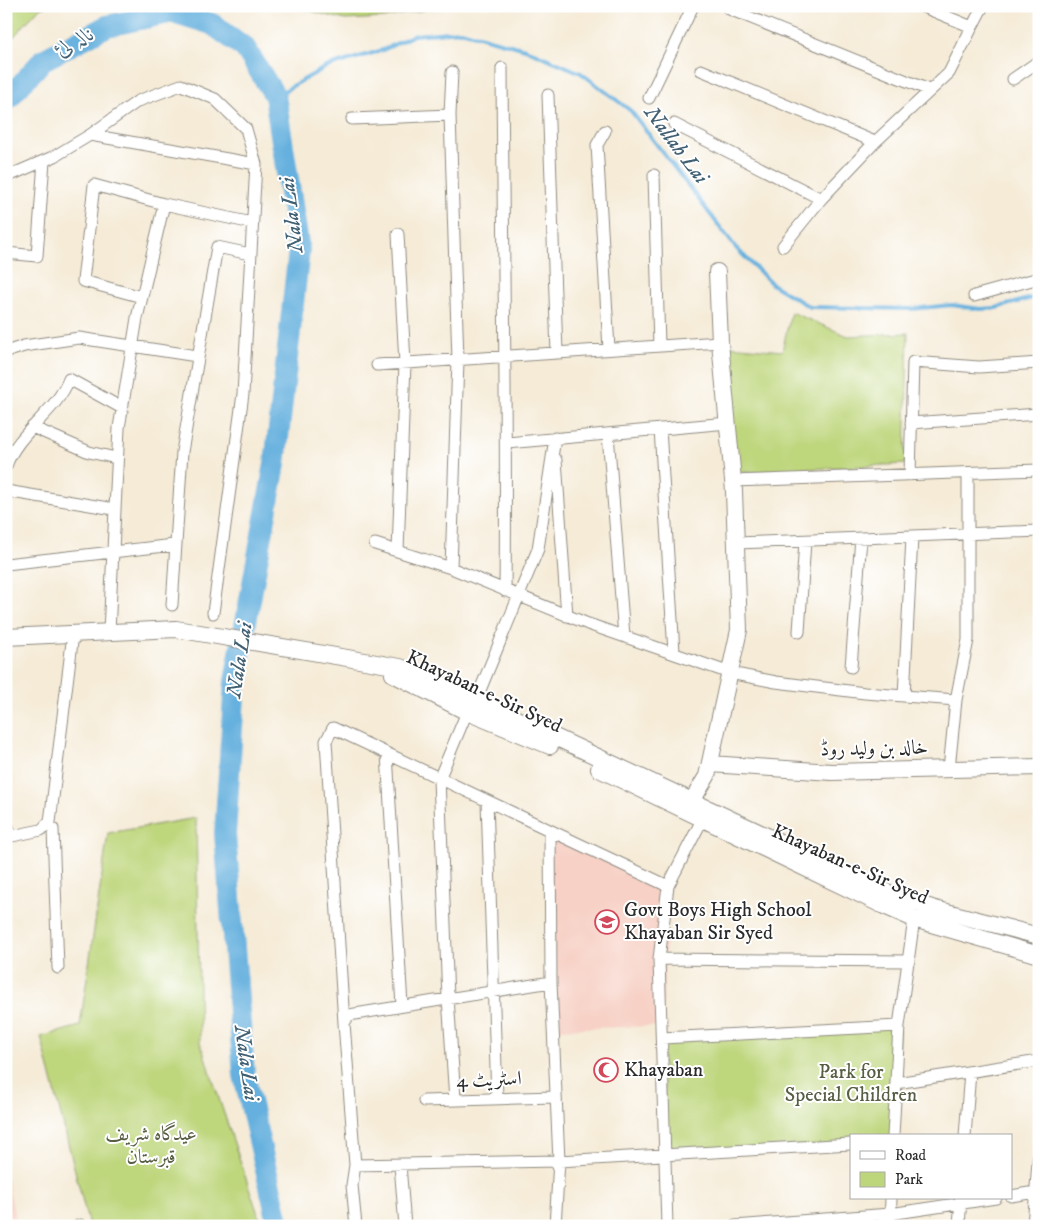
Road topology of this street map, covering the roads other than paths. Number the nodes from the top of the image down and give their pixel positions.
1 (693, 6) edge
2 (921, 6) edge
3 (982, 6) edge
4 (729, 9) dead end
5 (972, 28) junction
6 (1039, 61) edge
7 (502, 68) dead end
8 (701, 70) dead end
9 (452, 72) dead end
10 (1013, 79) dead end
11 (929, 90) junction
12 (548, 95) dead end
13 (648, 98) dead end
14 (450, 115) junction
15 (352, 120) dead end
16 (674, 124) dead end
17 (605, 131) dead end
18 (90, 135) junction
19 (875, 142) junction
20 (44, 161) junction
21 (256, 164) junction
22 (654, 175) dead end
23 (6, 177) edge
24 (821, 198) junction
25 (164, 204) junction
26 (252, 223) junction
27 (398, 234) dead end
28 (783, 246) dead end
29 (6, 253) edge
30 (250, 254) junction
31 (717, 272) dead end
32 (1039, 278) edge
33 (974, 296) dead end
34 (142, 297) junction
35 (720, 342) junction
36 (132, 345) junction
37 (659, 346) junction
38 (609, 350) junction
39 (6, 352) edge
40 (557, 353) junction
41 (197, 356) junction
42 (503, 356) junction
43 (458, 360) junction
44 (405, 363) junction
45 (1039, 363) edge
46 (377, 365) dead end
47 (122, 408) junction
48 (1039, 414) edge
49 (728, 423) junction
50 (912, 423) junction
51 (32, 427) junction
52 (660, 429) junction
53 (608, 434) junction
54 (555, 438) junction
55 (506, 443) junction
56 (116, 458) junction
57 (6, 466) edge
58 (1039, 470) edge
59 (968, 473) junction
60 (910, 475) junction
61 (733, 481) junction
62 (6, 491) edge
63 (114, 510) junction
64 (1039, 531) edge
65 (968, 535) junction
66 (912, 537) junction
67 (861, 538) junction
68 (805, 541) junction
69 (736, 543) junction
70 (375, 544) dead end
71 (174, 546) junction
72 (398, 551) junction
73 (112, 552) junction
74 (6, 564) edge
75 (450, 568) junction
76 (505, 591) junction
77 (518, 596) junction
78 (172, 605) dead end
79 (213, 613) dead end
80 (567, 616) junction
81 (109, 632) junction
82 (799, 632) dead end
83 (73, 634) junction
84 (624, 636) junction
85 (6, 637) edge
86 (674, 652) junction
87 (851, 667) dead end
88 (730, 673) junction
89 (904, 696) junction
90 (956, 700) junction
91 (471, 706) junction
92 (387, 754) junction
93 (710, 764) junction
94 (1039, 767) edge
95 (949, 769) junction
96 (439, 779) junction
97 (487, 801) junction
98 (692, 801) junction
99 (702, 820) junction
100 (6, 824) edge
101 (46, 825) junction
102 (550, 831) junction
103 (668, 886) junction
104 (914, 919) junction
105 (1039, 936) edge
106 (1039, 955) edge
107 (659, 958) junction
108 (909, 961) junction
109 (58, 968) dead end
110 (551, 982) junction
111 (494, 991) junction
112 (448, 998) junction
113 (402, 1006) junction
114 (344, 1023) junction
115 (899, 1026) junction
116 (662, 1038) junction
117 (1039, 1061) edge
118 (970, 1072) junction
119 (896, 1083) junction
120 (556, 1097) junction
121 (497, 1098) junction
122 (455, 1099) junction
123 (424, 1101) dead end
124 (893, 1134) edge
125 (966, 1134) edge
126 (850, 1144) edge
127 (1039, 1149) edge
128 (666, 1154) junction
129 (559, 1161) junction
130 (355, 1165) junction
131 (400, 1165) junction
132 (1035, 1192) junction
133 (1012, 1196) edge
134 (891, 1200) edge
135 (961, 1201) edge
136 (890, 1214) junction
137 (356, 1226) edge
138 (405, 1226) edge
139 (555, 1226) edge
140 (667, 1226) edge
141 (735, 1226) edge
142 (890, 1226) edge
143 (959, 1226) edge
144 (1033, 1226) edge

1 - 13 street
2 - 5 street
3 - 5 street
4 - 11 street
5 - 11 street
6 - 10 street
7 - 42 street
8 - 19 street
9 - 14 street
11 - 19 street
12 - 40 street
14 - 15 street
14 - 43 street
16 - 24 street
17 - 38 street
18 - 20 street
18 - 21 street
18 - 21 street
19 - 24 street
20 - 23 street
20 - 29 street
21 - 26 street
22 - 37 street
24 - 28 street
25 - 26 street
25 - 34 street
25 - 34 street
26 - 30 street
27 - 44 street
30 - 41 street
30 - 79 street
31 - 35 main road
32 - 33 street
34 - 36 street
35 - 37 street
35 - 49 main road
36 - 39 street
36 - 41 street
36 - 47 street
37 - 38 street
38 - 40 street
40 - 42 street
41 - 71 street
42 - 43 street
42 - 55 street
43 - 44 street
43 - 75 street
44 - 46 street
44 - 72 street
45 - 50 street
47 - 51 street
47 - 56 street
48 - 50 street
49 - 52 street
49 - 61 main road
50 - 60 street
51 - 56 street
51 - 57 street
52 - 53 street
52 - 86 street
53 - 54 street
53 - 84 street
54 - 55 street
54 - 77 street
54 - 80 street
55 - 76 street
56 - 63 street
58 - 59 street
59 - 60 street
59 - 65 street
60 - 61 street
61 - 69 main road
62 - 63 street
63 - 73 street
64 - 65 street
65 - 66 street
65 - 90 street
66 - 67 street
66 - 89 street
67 - 68 street
67 - 87 street
68 - 69 street
68 - 82 street
69 - 88 main road
70 - 72 street
71 - 73 street
71 - 78 street
72 - 75 street
73 - 74 street
73 - 81 street
75 - 76 street
76 - 77 street
77 - 80 street
77 - 91 street
80 - 84 street
81 - 83 main road
81 - 91 main road, Khayaban-e-Sir Syed
83 - 85 main road
83 - 101 street
84 - 86 street
86 - 88 street
88 - 89 street
88 - 93 main road
89 - 90 street
90 - 95 street
91 - 96 street
91 - 98 main road, Khayaban-e-Sir Syed
91 - 99 main road, Khayaban-e-Sir Syed
92 - 96 street
92 - 113 street
92 - 114 street
93 - 95 main road, خالد بن ولید روڈ
93 - 98 main road
94 - 95 main road, خالد بن ولید روڈ
96 - 97 street
96 - 112 street
97 - 102 street
97 - 111 street
98 - 105 main road, Khayaban-e-Sir Syed
99 - 103 street
99 - 104 main road, Khayaban-e-Sir Syed
100 - 101 street
101 - 109 street
102 - 103 street
102 - 110 street
103 - 107 street
104 - 106 main road, Khayaban-e-Sir Syed
104 - 108 street
107 - 108 street
107 - 116 street
108 - 115 street
110 - 111 street
110 - 120 street
111 - 112 street
111 - 121 street
112 - 113 street
112 - 122 street
113 - 114 street
114 - 130 street
115 - 116 street
115 - 119 street
116 - 128 street
117 - 118 street
118 - 119 street
118 - 125 street
119 - 124 street
120 - 121 street, اسٹریٹ 4
120 - 129 street
121 - 122 street, اسٹریٹ 4
122 - 123 street, اسٹریٹ 4
126 - 128 street
127 - 132 street
128 - 129 street
128 - 140 street
129 - 131 street
129 - 139 street
130 - 131 street
130 - 137 street
131 - 138 street
132 - 133 street
132 - 144 street
134 - 136 street
135 - 136 street
135 - 143 street
136 - 141 street
136 - 142 street

